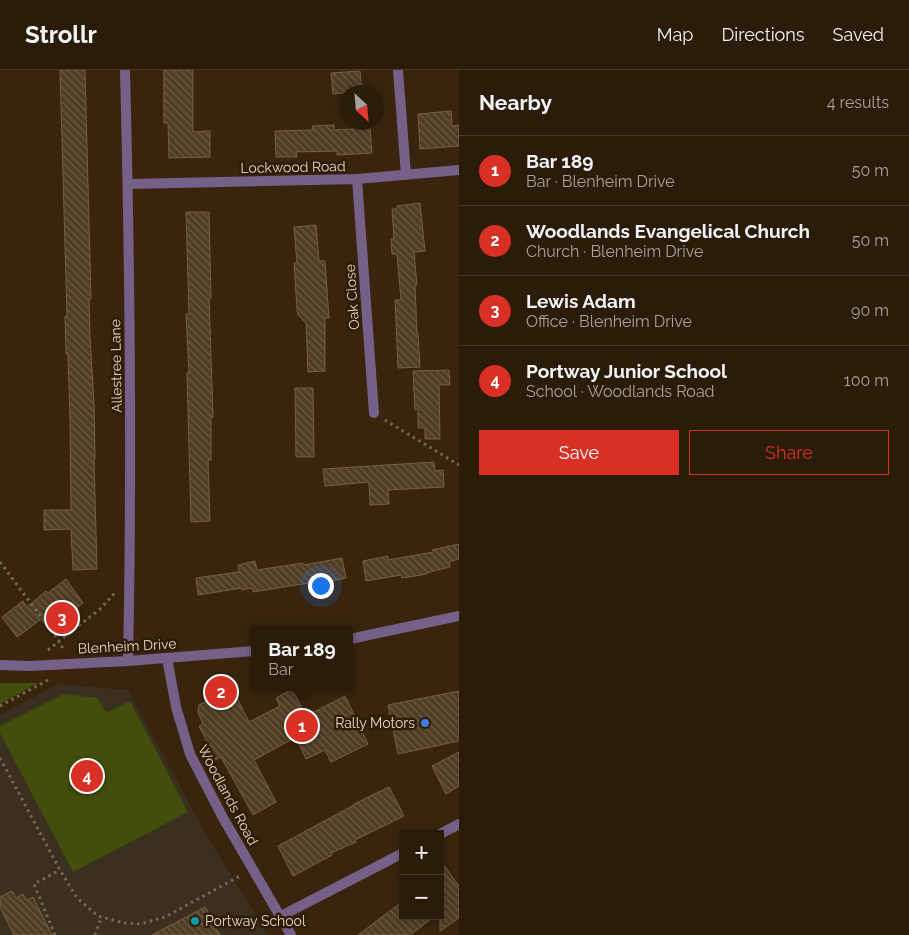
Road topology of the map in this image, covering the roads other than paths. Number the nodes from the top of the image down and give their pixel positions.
1 (125, 70) edge
2 (398, 70) edge
3 (459, 170) edge
4 (406, 175) junction
5 (357, 179) junction
6 (128, 184) junction
7 (374, 413) road end
8 (459, 616) edge
9 (353, 638) edge
10 (251, 651) edge
11 (167, 658) junction
12 (128, 661) junction
13 (0, 664) edge
14 (459, 824) edge
15 (444, 832) edge
16 (399, 855) edge
17 (279, 917) junction
18 (291, 935) edge

1 - 6 street, Allestree Lane
2 - 4 street
3 - 4 street, Lockwood Road
4 - 5 street, Lockwood Road
5 - 6 street, Lockwood Road
5 - 7 street, Oak Close
6 - 12 street, Allestree Lane
8 - 9 street
10 - 11 street, Blenheim Drive
11 - 12 street, Blenheim Drive
11 - 17 street, Woodlands Road
12 - 13 street, Blenheim Drive
14 - 15 street
16 - 17 street
17 - 18 street, Woodlands Road

